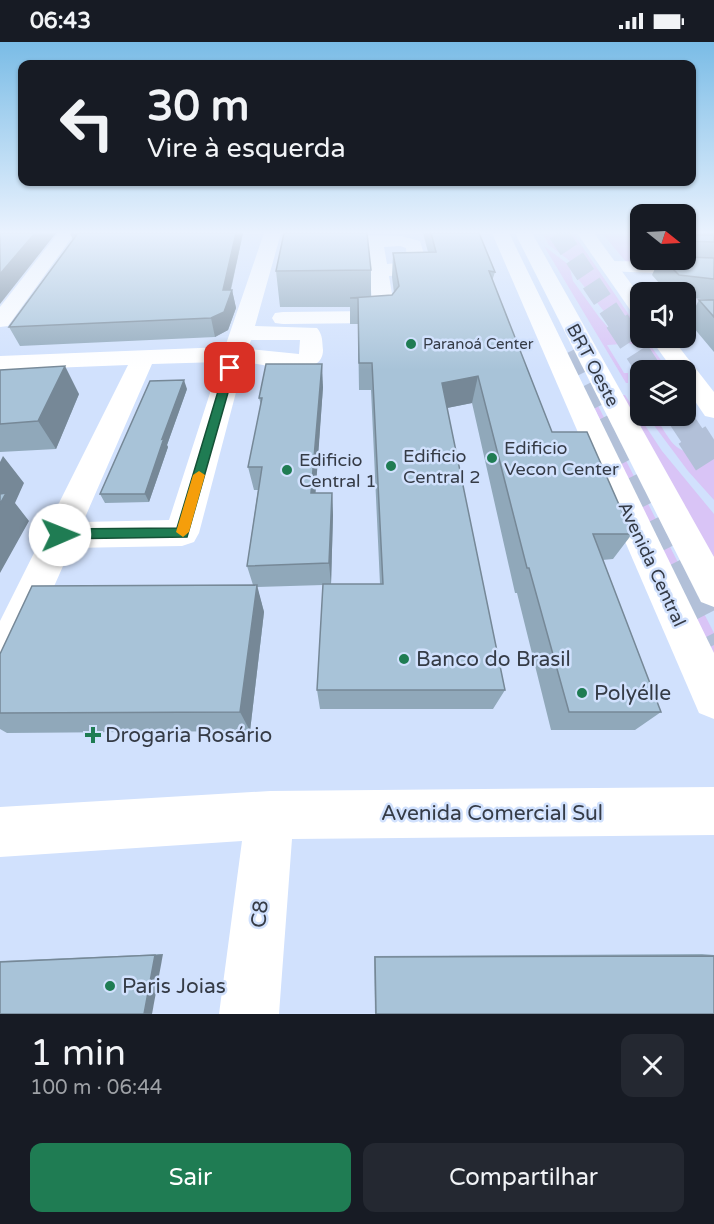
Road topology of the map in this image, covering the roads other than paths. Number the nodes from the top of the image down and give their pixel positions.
1 (33, 278) edge
2 (259, 278) edge
3 (380, 278) edge
4 (520, 278) edge
5 (547, 278) edge
6 (618, 278) edge
7 (630, 296) tunnel mouth
8 (0, 321) edge
9 (241, 335) junction
10 (144, 356) junction
11 (0, 363) edge
12 (696, 385) edge
13 (714, 409) tunnel mouth
14 (60, 535) junction
15 (714, 591) tunnel mouth
16 (0, 663) edge
17 (714, 698) edge
18 (714, 811) edge
19 (270, 814) junction
20 (0, 832) edge
21 (249, 1014) edge

1 - 8 street
2 - 9 street
3 - 9 street
4 - 17 street, Avenida Central
5 - 15 street, BRT Oeste
6 - 7 street
9 - 10 street
9 - 14 street
10 - 11 street
10 - 14 street
12 - 13 street
14 - 16 street
18 - 19 street, Avenida Comercial Sul
19 - 20 street, Avenida Comercial Sul
19 - 21 street, C8

